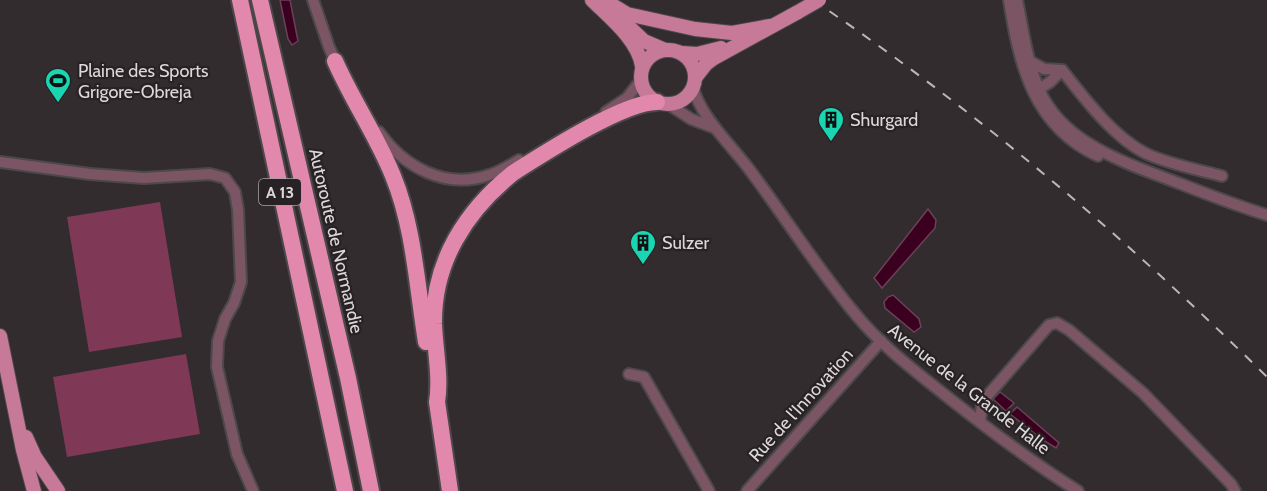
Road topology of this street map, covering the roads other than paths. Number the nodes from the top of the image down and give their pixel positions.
1 (240, 0) edge
2 (260, 0) edge
3 (313, 0) edge
4 (592, 0) edge
5 (603, 0) edge
6 (819, 0) edge
7 (1009, 0) edge
8 (1017, 0) edge
9 (770, 26) junction
10 (740, 42) junction
11 (665, 50) junction
12 (682, 53) junction
13 (335, 61) junction
14 (1031, 62) junction
15 (1062, 70) junction
16 (642, 73) junction
17 (694, 83) junction
18 (1034, 86) junction
19 (663, 103) junction
20 (719, 131) junction
21 (0, 162) edge
22 (1222, 177) dead end
23 (1267, 215) edge
24 (0, 336) edge
25 (881, 341) junction
26 (0, 374) edge
27 (629, 374) dead end
28 (989, 394) junction
29 (436, 402) junction
30 (960, 406) junction
31 (18, 419) junction
32 (980, 422) junction
33 (24, 491) edge
34 (34, 491) edge
35 (58, 491) edge
36 (254, 491) edge
37 (345, 491) edge
38 (371, 491) edge
39 (450, 491) edge
40 (709, 491) edge
41 (747, 491) edge
42 (1078, 491) edge
43 (1235, 491) edge

1 - 37 highway, A 13
2 - 38 highway, Autoroute de Normandie / A 13
3 - 13 street
4 - 16 main road
5 - 9 main road
5 - 11 main road
6 - 9 main road, bridge
7 - 18 street
8 - 14 street
9 - 10 main road
10 - 12 main road
10 - 17 main road
11 - 12 main road
11 - 16 main road
12 - 17 main road
13 - 16 street
13 - 29 highway
14 - 15 street
14 - 18 street
15 - 18 street
15 - 22 street
16 - 19 main road
17 - 19 main road
17 - 20 street, Avenue de la Grande Halle
18 - 23 street
19 - 20 street
19 - 29 highway
20 - 25 street, Avenue de la Grande Halle
21 - 36 street
24 - 31 main road
25 - 30 street, Avenue de la Grande Halle
25 - 41 street, Rue de l'Innovation
26 - 33 main road
27 - 40 street
28 - 30 street
28 - 32 street
28 - 43 street
29 - 39 highway
30 - 32 street, Avenue de la Grande Halle
31 - 34 main road
31 - 35 main road
32 - 42 street, Avenue de la Grande Halle

